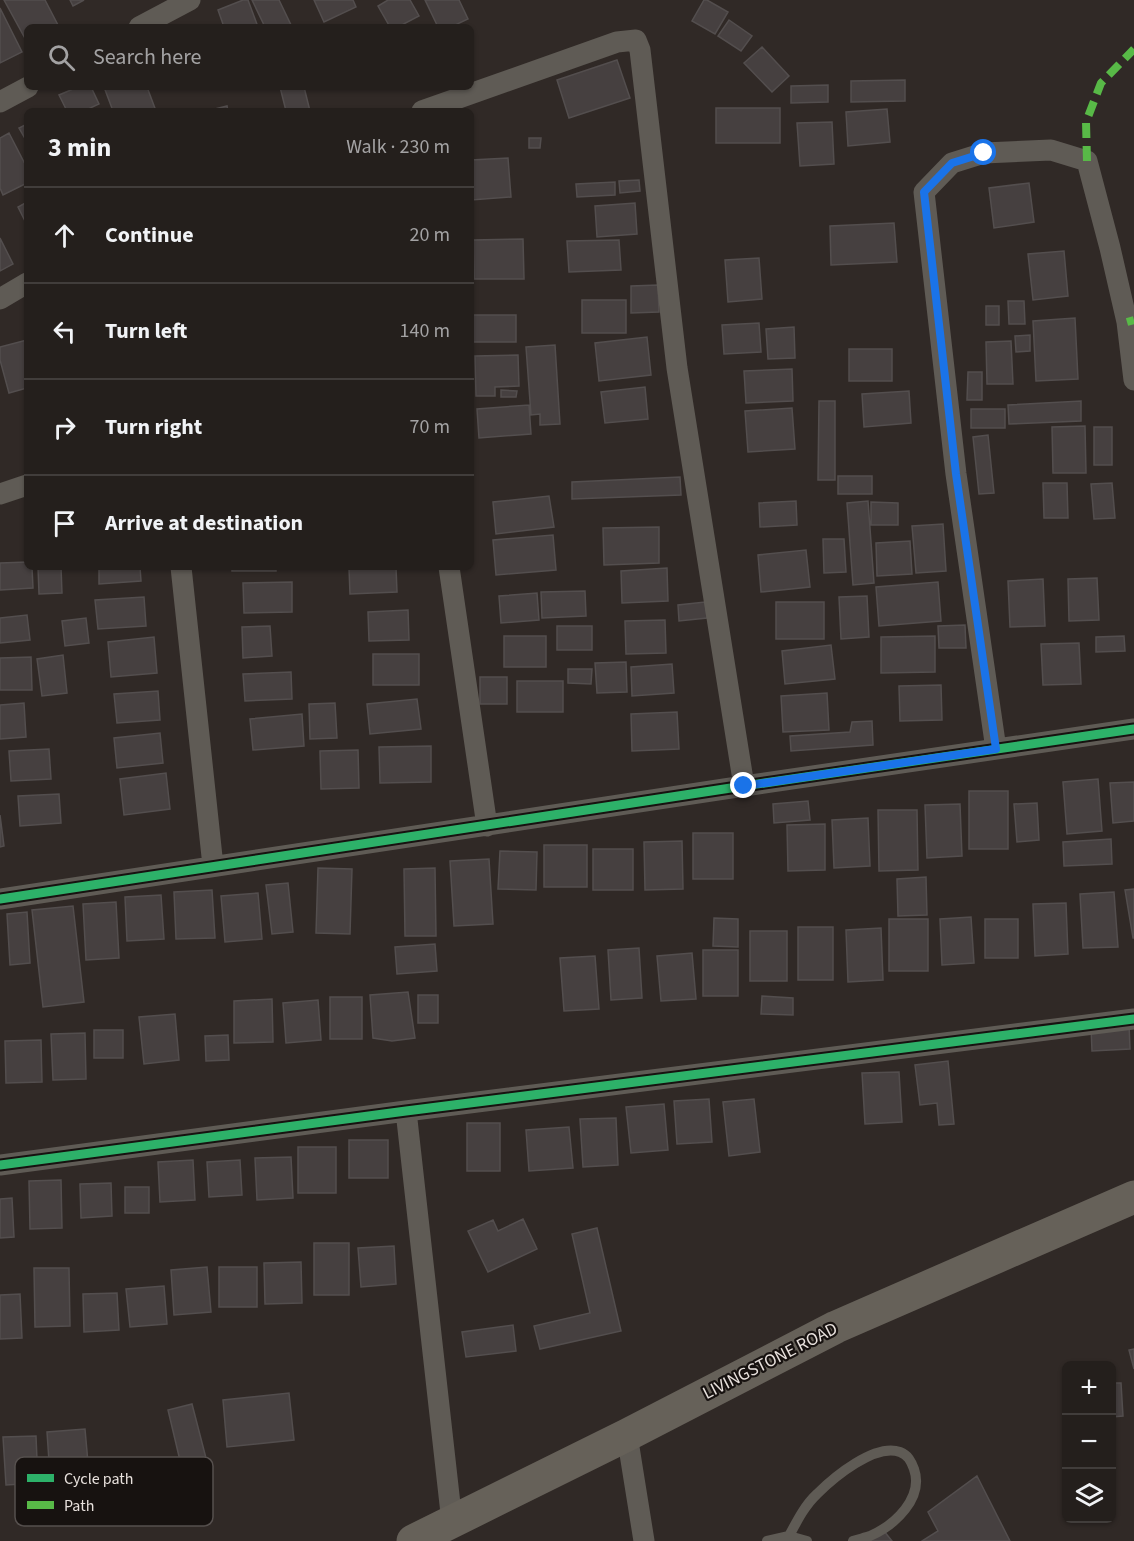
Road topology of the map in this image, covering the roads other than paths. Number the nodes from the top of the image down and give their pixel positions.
1 (190, 0) edge
2 (145, 24) edge
3 (24, 89) edge
4 (0, 102) edge
5 (430, 108) edge
6 (24, 285) edge
7 (0, 299) edge
8 (1134, 380) edge
9 (24, 486) edge
10 (0, 494) edge
11 (181, 570) edge
12 (449, 570) edge
13 (1134, 729) edge
14 (996, 749) junction
15 (744, 786) junction
16 (487, 826) junction
17 (213, 866) junction
18 (0, 899) edge
19 (1134, 1019) edge
20 (406, 1111) junction
21 (0, 1166) edge
22 (1134, 1197) edge
23 (627, 1435) junction
24 (452, 1522) junction
25 (789, 1536) junction
26 (413, 1541) edge
27 (644, 1541) edge
28 (767, 1541) edge
29 (807, 1541) edge
30 (853, 1541) edge

1 - 2 street
3 - 4 street
5 - 15 street
6 - 7 street
8 - 14 street
9 - 10 street
11 - 17 street
12 - 16 street
13 - 14 street
14 - 15 street
15 - 16 street
16 - 17 street
17 - 18 street
19 - 20 street
20 - 21 street
20 - 24 street
22 - 23 highway, LIVINGSTONE ROAD
23 - 24 highway, LIVINGSTONE ROAD
23 - 27 street
24 - 26 highway, LIVINGSTONE ROAD
25 - 28 lane
25 - 29 lane
25 - 30 lane

